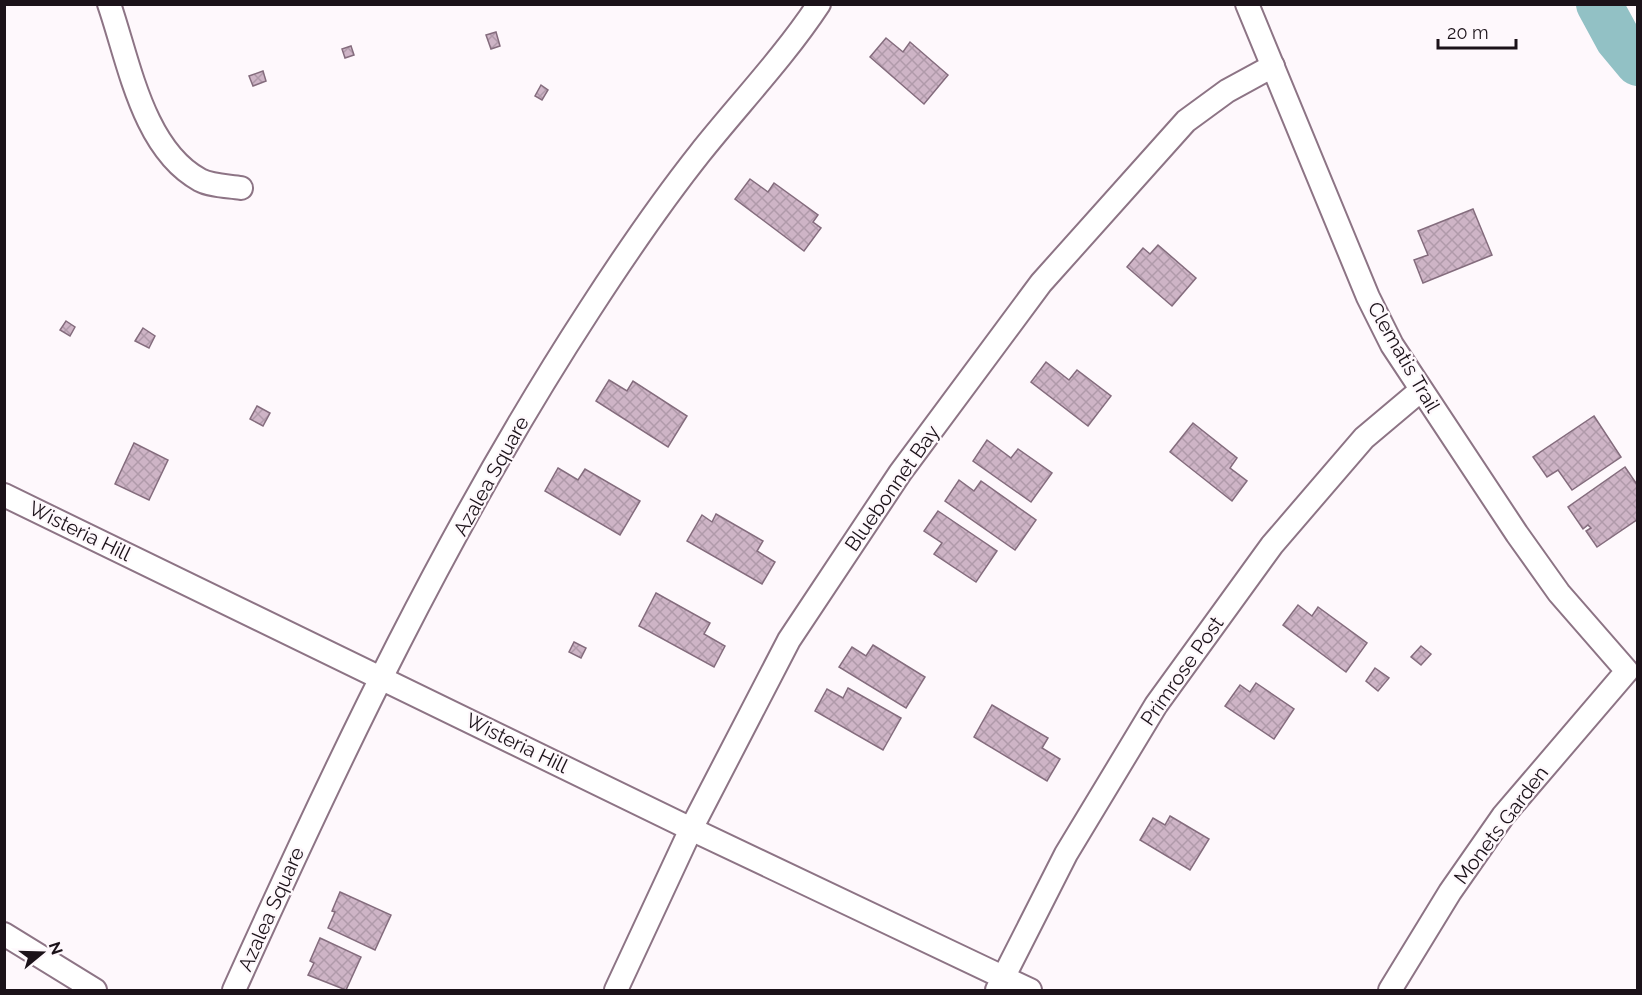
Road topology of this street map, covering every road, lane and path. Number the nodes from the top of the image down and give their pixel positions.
1 (109, 4) edge
2 (819, 4) edge
3 (1247, 4) edge
4 (1273, 66) junction
5 (241, 188) dead end
6 (1421, 390) junction
7 (4, 495) edge
8 (1627, 671) joint
9 (382, 676) junction
10 (691, 829) junction
11 (4, 934) edge
12 (1000, 984) edge
13 (95, 990) edge
14 (234, 990) edge
15 (616, 990) edge
16 (1030, 990) edge
17 (1390, 990) edge

1 - 5 street
2 - 9 street, Azalea Square
3 - 4 street, Clematis Trail
4 - 6 street, Clematis Trail
4 - 10 street, Bluebonnet Bay
6 - 8 street, Clematis Trail
6 - 12 street, Primrose Post
7 - 9 street, Wisteria Hill
8 - 17 street, Monets Garden
9 - 10 street, Wisteria Hill
9 - 14 street, Azalea Square
10 - 12 street, Wisteria Hill
10 - 15 street, Bluebonnet Bay
11 - 13 street
12 - 16 street, Wisteria Hill

